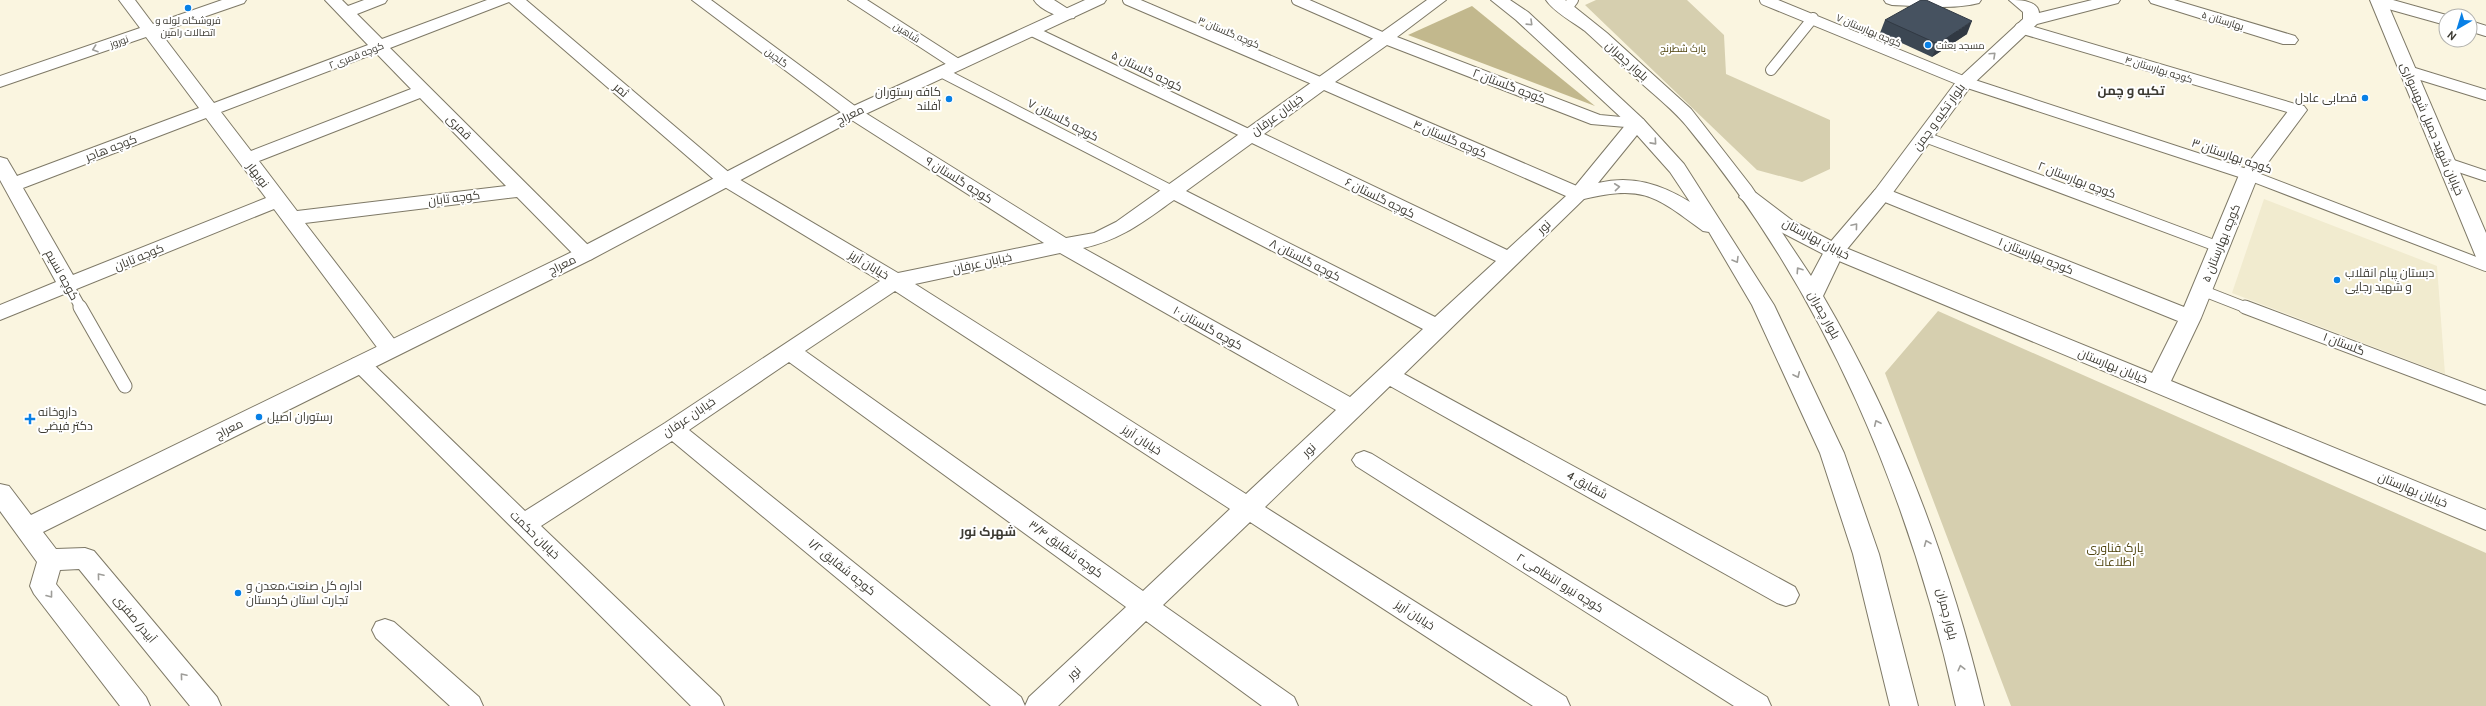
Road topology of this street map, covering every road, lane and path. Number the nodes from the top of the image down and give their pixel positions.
1 (127, 0) edge
2 (238, 0) edge
3 (379, 0) edge
4 (502, 0) edge
5 (516, 0) edge
6 (700, 0) edge
7 (856, 0) edge
8 (1042, 0) edge
9 (1098, 0) edge
10 (1128, 0) edge
11 (1296, 0) edge
12 (1438, 0) edge
13 (1499, 0) edge
14 (1764, 0) edge
15 (1892, 0) edge
16 (1973, 0) edge
17 (2018, 0) edge
18 (2058, 0) edge
19 (2112, 0) edge
20 (2156, 0) edge
21 (2377, 0) edge
22 (1565, 3) edge
23 (339, 6) edge
24 (2080, 8) junction
25 (1068, 14) junction
26 (1813, 18) junction
27 (2438, 18) edge
28 (2025, 24) junction
29 (150, 30) junction
30 (1032, 31) junction
31 (1384, 38) junction
32 (2289, 40) dead end
33 (379, 47) junction
34 (950, 68) junction
35 (1771, 70) dead end
36 (2408, 70) junction
37 (0, 82) edge
38 (1965, 82) junction
39 (1322, 83) junction
40 (423, 91) junction
41 (2486, 95) edge
42 (210, 110) junction
43 (2298, 110) joint
44 (853, 113) junction
45 (1637, 124) junction
46 (1250, 135) junction
47 (1925, 137) junction
48 (246, 159) junction
49 (0, 163) edge
50 (2446, 163) junction
51 (2249, 175) junction
52 (2486, 176) edge
53 (725, 179) junction
54 (12, 185) junction
55 (521, 190) junction
56 (1172, 191) junction
57 (1579, 194) junction
58 (1882, 194) junction
59 (1749, 197) junction
60 (278, 200) junction
61 (291, 218) junction
62 (1719, 232) junction
63 (1064, 246) junction
64 (2219, 247) junction
65 (1834, 251) junction
66 (584, 254) junction
67 (2486, 257) edge
68 (1510, 260) junction
69 (2486, 266) edge
70 (895, 281) junction
71 (68, 285) junction
72 (2201, 290) junction
73 (1813, 294) junction
74 (0, 313) edge
75 (2190, 318) junction
76 (1438, 328) junction
77 (390, 349) junction
78 (788, 350) junction
79 (360, 365) junction
80 (1388, 375) junction
81 (2158, 385) junction
82 (124, 386) dead end
83 (2486, 398) edge
84 (1352, 409) junction
85 (673, 429) junction
86 (1364, 460) dead end
87 (0, 493) edge
88 (1248, 508) junction
89 (2486, 520) edge
90 (524, 524) junction
91 (26, 529) junction
92 (50, 560) junction
93 (1786, 596) dead end
94 (1145, 606) junction
95 (385, 630) dead end
96 (136, 706) edge
97 (207, 706) edge
98 (469, 706) edge
99 (710, 706) edge
100 (1011, 706) edge
101 (1039, 706) edge
102 (1284, 706) edge
103 (1556, 706) edge
104 (1757, 706) edge
105 (1904, 706) edge
106 (1970, 706) edge

1 - 29 street, نوبهار
2 - 29 street, نوروز
3 - 23 street
4 - 33 street, کوچه قمری ۲
5 - 53 street, ثمر
6 - 44 street, گلچین
7 - 34 street, شاهین
8 - 25 street
9 - 25 street, معراج
10 - 39 lane, کوچه گلستان ۳
11 - 31 lane
12 - 31 street, خیابان عرفان
13 -> 45 street
14 - 26 lane, کوچه بهارستان ۷
15 - 16 street
17 - 28 street
18 - 24 street
19 - 24 street
20 - 32 street, بهارستان ۵
21 - 27 lane
21 - 36 street, خیابان شهید جمیل شهسواری
22 - 59 street, بلوار چمران
23 - 33 street, قمری
24 - 28 street
25 - 30 street, معراج
26 - 35 lane
26 - 38 lane, کوچه بهارستان ۷
38 -> 28 street, بلوار تکیه و چمن
28 - 43 lane, کوچه بهارستان ۴
29 -> 37 street, نوروز
29 - 42 street, نوبهار
30 - 34 street, معراج
30 - 46 lane, کوچه گلستان ۵
31 - 39 street, خیابان عرفان
31 - 45 street, کوچه گلستان ۲
33 - 40 street, قمری
33 - 42 street, کوچه قمری ۲
34 - 44 street, معراج
34 - 56 lane, کوچه گلستان ۷
36 - 41 lane
36 - 50 street, خیابان شهید جمیل شهسواری
38 - 47 street, بلوار تکیه و چمن
38 - 51 lane, کوچه بهارستان ۳
39 - 46 street, خیابان عرفان
39 - 57 street, کوچه گلستان ۴
40 - 48 street
40 - 55 street, قمری
42 - 48 street, نوبهار
42 - 54 street, کوچه هاجر
43 - 51 street, کوچه بهارستان ۵
44 - 53 street, معراج
44 - 63 street, کوچه گلستان ۹
45 - 57 street, نور
45 -> 62 street
46 - 56 street, خیابان عرفان
46 - 68 street, کوچه گلستان ۶
47 - 58 street, بلوار تکیه و چمن
47 - 64 lane, کوچه بهارستان ۲
48 - 60 street, نوبهار
49 - 54 street, کوچه نسیم
50 - 52 lane
50 - 67 street, خیابان شهید جمیل شهسواری
51 - 64 street, کوچه بهارستان ۵
51 - 69 lane, کوچه بهارستان ۳
53 - 66 street, معراج
53 - 70 street, خیابان آریز
54 - 71 street, کوچه نسیم
55 - 61 street, کوچه تابان
55 - 66 street, قمری
56 - 63 street, خیابان عرفان
56 - 76 street, کوچه گلستان ۸
57 -> 62 street
57 - 68 street, نور
65 -> 58 street, بلوار تکیه و چمن
58 - 75 street, کوچه بهارستان ۱
59 - 65 street, خیابان بهارستان
73 -> 59 street, بلوار چمران
60 - 61 street, نوبهار
60 - 71 street, کوچه تابان
61 - 77 street, نوبهار
62 -> 105 street
63 - 70 street, خیابان عرفان
63 - 84 street, کوچه گلستان ۱۰
64 - 72 street, کوچه بهارستان ۵
65 - 73 street, بلوار تکیه و چمن
65 - 81 street, خیابان بهارستان
66 - 77 street, معراج
68 - 76 street, نور
70 - 78 street, خیابان عرفان
70 - 88 street, خیابان آریز
71 - 74 street, کوچه تابان
71 - 82 lane, کوچه نسیم
72 - 75 street, کوچه بهارستان ۵
72 - 83 lane, گلستان ١
106 -> 73 street, بلوار چمران
75 - 81 street, کوچه بهارستان ۵
76 - 80 street, نور
77 - 79 street, معراج
78 - 85 street, خیابان عرفان
78 - 94 street, کوچه شقایق ۳/۴
79 - 90 street, خیابان حکمت
79 - 91 street, معراج
80 - 84 street, نور
80 - 93 street, شقایق 4
81 - 89 street, خیابان بهارستان
84 - 88 street, نور
85 - 90 street, خیابان عرفان
85 - 100 street, کوچه شقایق ۱/۲
86 - 104 street, کوچه نیرو انتظامی ۲
87 - 91 street
88 - 94 street, نور
88 - 103 street, خیابان آریز
90 - 99 street, خیابان حکمت
91 - 92 street
92 -> 96 street
97 -> 92 street, آبیدر/ صفری
94 - 101 street, نور
94 - 102 street, کوچه شقایق ۳/۴
95 - 98 street

